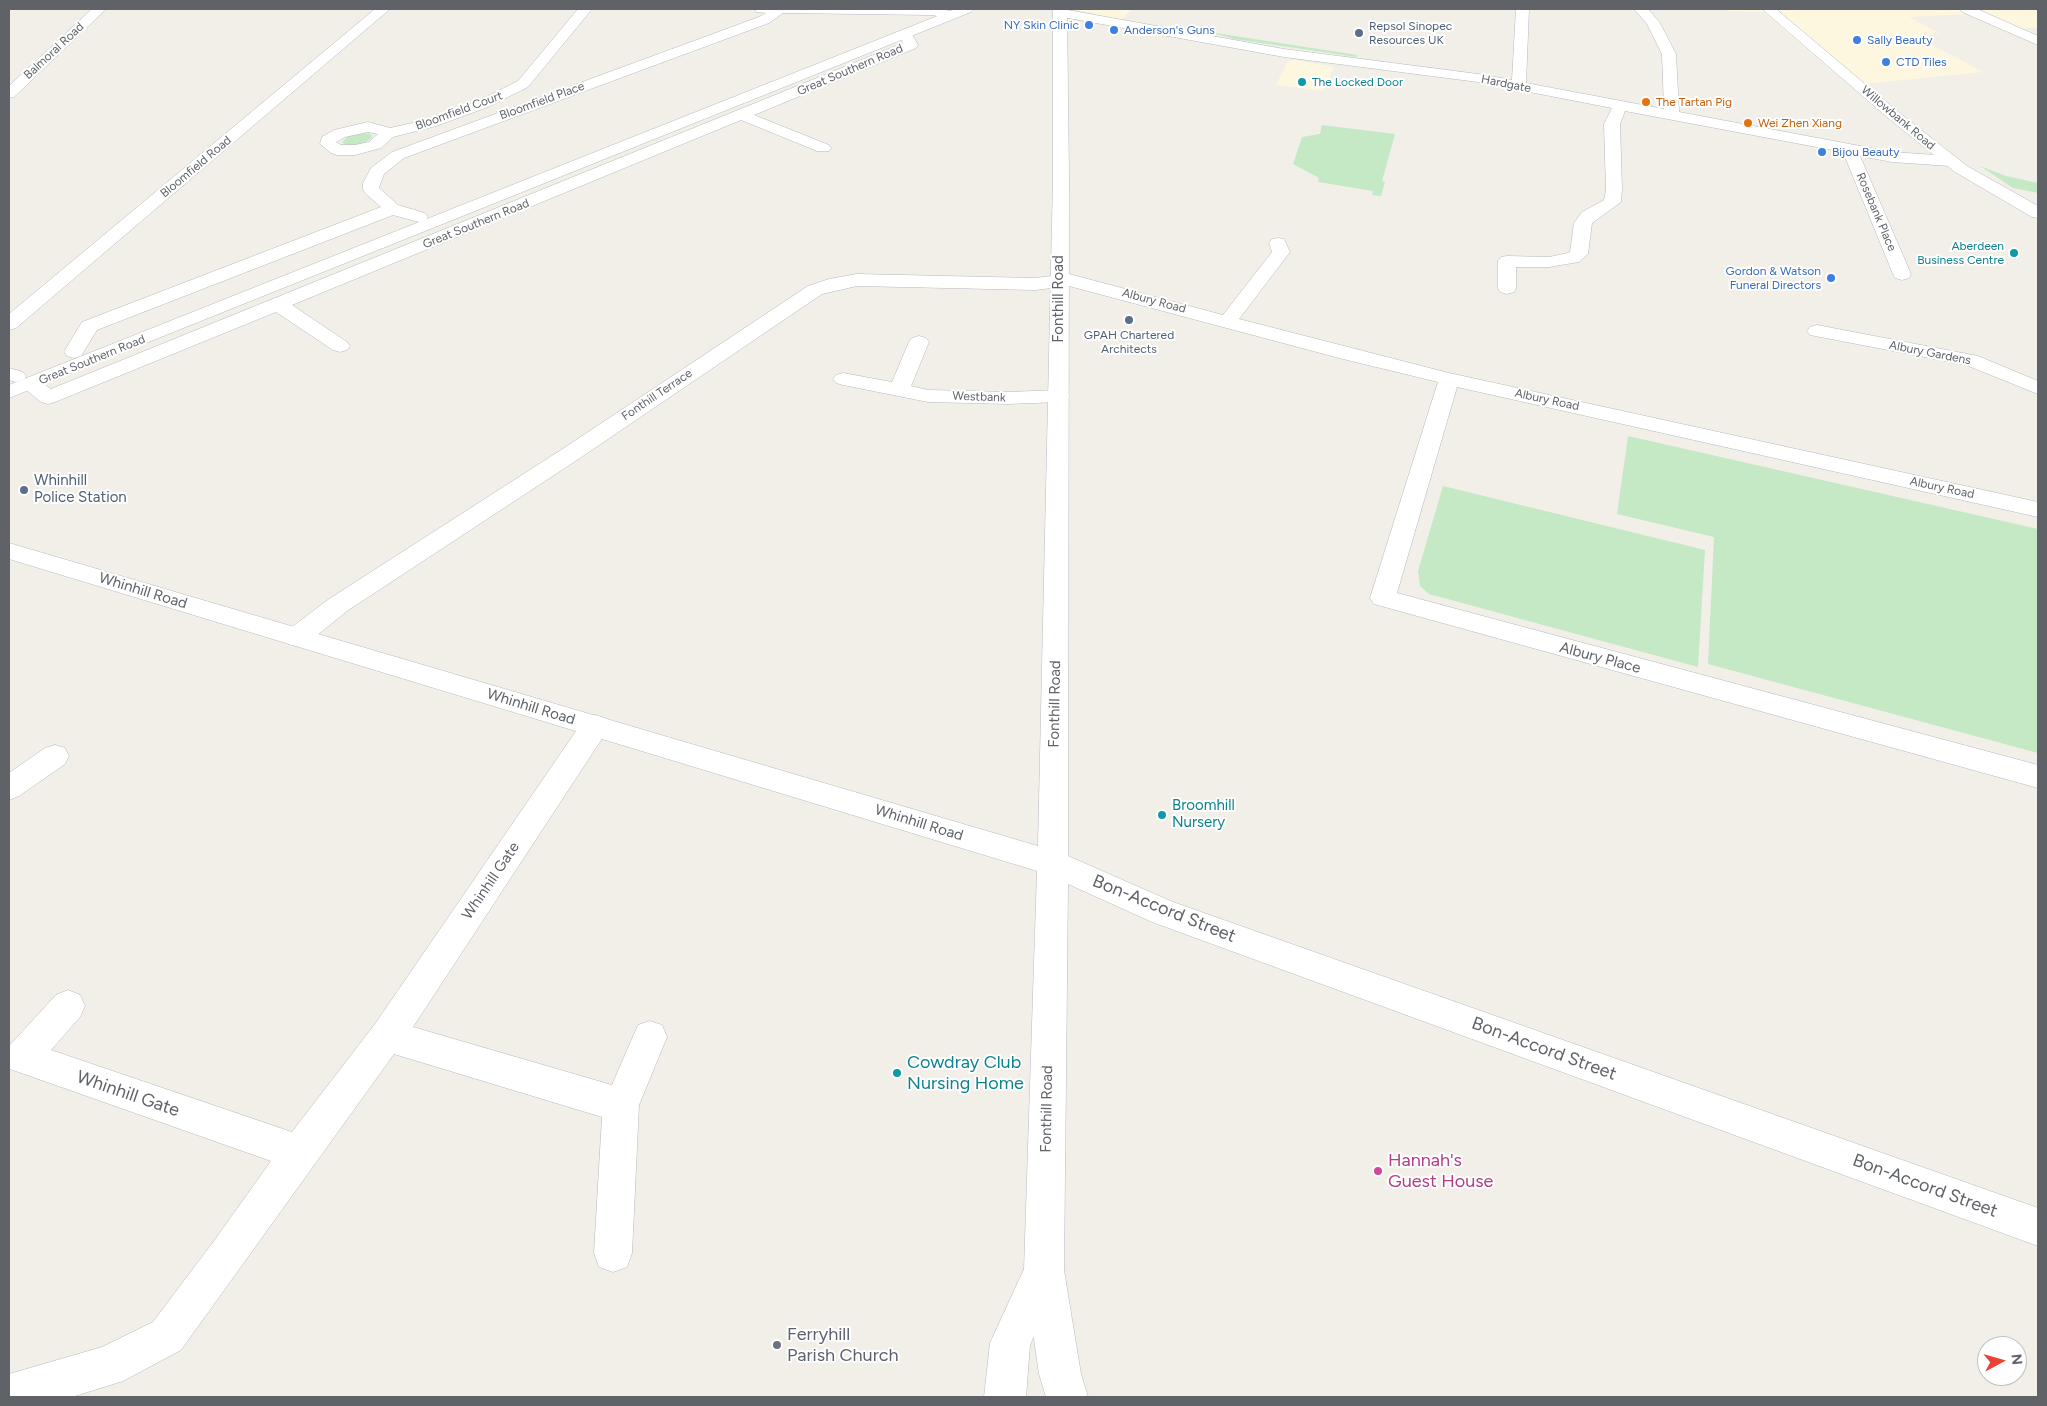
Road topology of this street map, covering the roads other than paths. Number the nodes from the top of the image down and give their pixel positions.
1 (99, 9) edge
2 (383, 9) edge
3 (585, 9) edge
4 (754, 9) edge
5 (780, 9) edge
6 (1523, 9) edge
7 (1641, 9) edge
8 (1768, 9) edge
9 (1967, 9) edge
10 (947, 11) edge
11 (1061, 11) edge
12 (905, 34) junction
13 (2038, 41) edge
14 (1519, 86) junction
15 (9, 94) edge
16 (1620, 106) junction
17 (742, 115) junction
18 (1672, 115) junction
19 (386, 134) dead end
20 (824, 148) dead end
21 (1850, 150) junction
22 (1950, 161) junction
23 (392, 209) junction
24 (2035, 209) edge
25 (419, 217) junction
26 (1278, 243) dead end
27 (1902, 274) dead end
28 (1058, 281) junction
29 (1507, 288) dead end
30 (278, 304) junction
31 (1228, 321) junction
32 (9, 324) edge
33 (1818, 331) dead end
34 (919, 342) dead end
35 (340, 346) dead end
36 (74, 352) junction
37 (843, 379) dead end
38 (1449, 379) junction
39 (15, 381) edge
40 (2038, 388) edge
41 (899, 390) junction
42 (1059, 396) junction
43 (2038, 509) edge
44 (9, 551) edge
45 (296, 637) junction
46 (596, 726) junction
47 (55, 756) dead end
48 (2038, 777) edge
49 (9, 788) edge
50 (1053, 863) junction
51 (68, 1006) dead end
52 (387, 1036) junction
53 (650, 1037) dead end
54 (621, 1105) junction
55 (299, 1153) junction
56 (2038, 1227) edge
57 (613, 1253) dead end
58 (1044, 1270) junction
59 (9, 1395) edge
60 (1005, 1397) edge
61 (1067, 1397) edge

1 - 15 street, Balmoral Road
2 - 32 street, Bloomfield Road
3 - 19 street, Bloomfield Court
4 - 5 street
5 - 10 street
5 - 23 street, Bloomfield Place
6 - 14 street
7 - 18 street
8 - 22 street, Willowbank Road
9 - 13 street
10 - 12 street, Great Southern Road
10 - 25 street, Great Southern Road
11 - 14 street, Hardgate
11 - 28 street, Fonthill Road
12 - 17 street, Great Southern Road
12 - 39 street, Great Southern Road
14 - 16 street, Hardgate
16 - 18 street, Hardgate
16 - 29 street
17 - 20 street
17 - 30 street, Great Southern Road
18 - 21 street, Hardgate
21 - 22 street, Hardgate
21 - 27 street, Rosebank Place
22 - 24 street, Willowbank Road
23 - 25 street, Bloomfield Place
23 - 36 street, Great Southern Road
25 - 36 street, Great Southern Road
26 - 31 street
28 - 31 street, Albury Road
28 - 42 street, Fonthill Road
28 - 45 street, Fonthill Terrace
30 - 35 street
30 - 39 street, Great Southern Road
31 - 38 street, Albury Road
33 - 40 street, Albury Gardens
34 - 41 street
36 - 39 street, Great Southern Road
37 - 41 street, Westbank
38 - 43 street, Albury Road
38 - 48 street, Albury Place
41 - 42 street, Westbank
42 - 50 street, Fonthill Road
44 - 45 street, Whinhill Road
45 - 46 street, Whinhill Road
46 - 50 street, Whinhill Road
46 - 52 street, Whinhill Gate
47 - 49 street
50 - 56 street, Bon-Accord Street
50 - 58 street, Fonthill Road
51 - 55 street, Whinhill Gate
52 - 54 street
52 - 55 street, Whinhill Gate
53 - 54 street
54 - 57 street
55 - 59 street, Whinhill Gate
58 - 60 street
58 - 61 street, Fonthill Road

